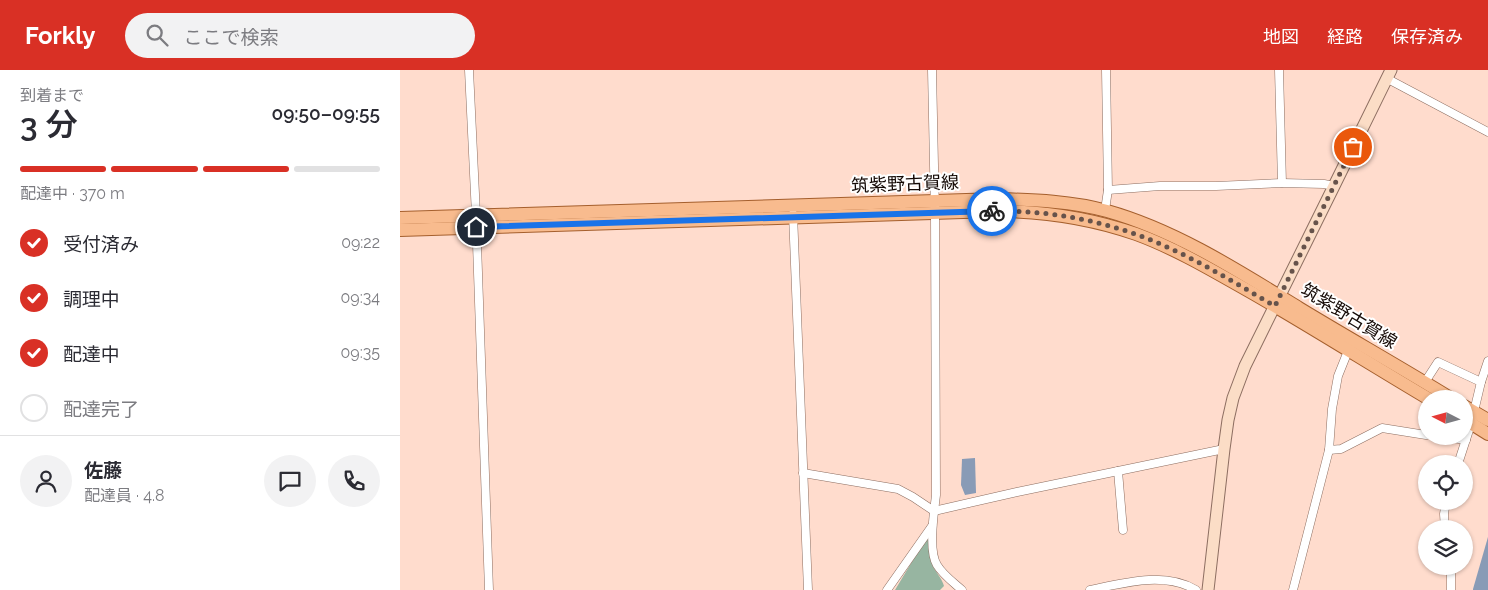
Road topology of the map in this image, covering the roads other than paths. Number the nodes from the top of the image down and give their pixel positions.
1 (469, 70) edge
2 (932, 70) edge
3 (1106, 70) edge
4 (1279, 70) edge
5 (1388, 74) edge
6 (1488, 132) edge
7 (1282, 183) junction
8 (1334, 186) junction
9 (1108, 190) junction
10 (935, 207) junction
11 (1105, 210) junction
12 (793, 211) junction
13 (400, 218) edge
14 (476, 221) junction
15 (400, 230) edge
16 (1278, 301) junction
17 (1348, 351) junction
18 (1488, 361) edge
19 (1425, 382) junction
20 (1481, 382) junction
21 (1438, 390) edge
22 (1418, 392) edge
23 (1473, 402) edge
24 (1473, 416) edge
25 (1473, 420) edge
26 (1488, 420) edge
27 (1418, 434) edge
28 (1488, 434) edge
29 (1224, 449) junction
30 (1329, 450) junction
31 (1118, 471) junction
32 (803, 473) junction
33 (934, 511) junction
34 (932, 526) junction
35 (1123, 530) dead end
36 (1451, 575) edge
37 (1148, 581) junction
38 (489, 590) edge
39 (808, 590) edge
40 (887, 590) edge
41 (962, 590) edge
42 (1090, 590) edge
43 (1148, 590) edge
44 (1196, 590) edge
45 (1208, 590) edge
46 (1294, 590) edge
47 (1452, 590) edge

1 - 14 street
2 - 10 street
3 - 9 street
4 - 7 street
5 - 6 street
5 - 8 street
7 - 8 street
7 - 9 street
8 - 16 street
9 - 11 street
10 - 11 main road, 筑紫野古賀線
10 - 12 main road, 筑紫野古賀線
10 - 16 main road, 筑紫野古賀線
10 - 33 street
11 - 16 main road, 筑紫野古賀線
12 - 14 main road, 筑紫野古賀線
12 - 32 street
13 - 14 main road, 筑紫野古賀線
14 - 15 main road, 筑紫野古賀線
14 - 38 street
16 - 17 main road, 筑紫野古賀線
16 - 19 main road, 筑紫野古賀線
16 - 29 street
17 - 22 main road, 筑紫野古賀線
17 - 30 street
18 - 20 street
19 - 20 street
19 - 21 main road, 筑紫野古賀線
20 - 23 street
24 - 26 main road
25 - 28 main road
27 - 30 street
29 - 31 street
29 - 45 street
30 - 46 street
31 - 33 street
31 - 35 street
32 - 33 street
32 - 39 street
33 - 34 street
34 - 40 street
34 - 41 street
36 - 47 street
37 - 42 street
37 - 43 street
37 - 44 street

